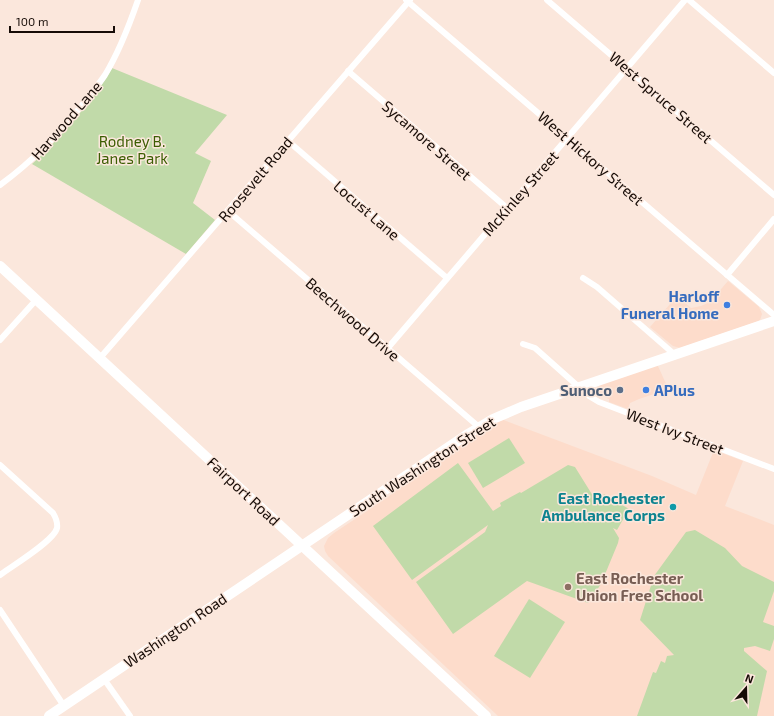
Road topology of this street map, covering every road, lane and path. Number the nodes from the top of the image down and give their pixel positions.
1 (138, 0) edge
2 (547, 0) edge
3 (685, 0) edge
4 (689, 0) edge
5 (408, 1) edge
6 (627, 69) junction
7 (348, 72) junction
8 (774, 73) edge
9 (567, 138) junction
10 (288, 141) junction
11 (0, 185) edge
12 (774, 195) edge
13 (507, 208) junction
14 (228, 211) junction
15 (774, 219) edge
16 (0, 266) edge
17 (727, 275) junction
18 (447, 278) junction
19 (583, 278) dead end
20 (36, 300) junction
21 (774, 315) edge
22 (774, 321) edge
23 (0, 340) edge
24 (523, 344) dead end
25 (387, 349) junction
26 (674, 354) junction
27 (100, 358) junction
28 (579, 386) junction
29 (479, 427) junction
30 (0, 465) edge
31 (774, 469) edge
32 (302, 545) junction
33 (0, 575) edge
34 (0, 610) edge
35 (104, 679) junction
36 (64, 706) junction
37 (49, 716) edge
38 (130, 716) edge
39 (486, 716) edge

1 - 11 street, Harwood Lane
2 - 6 street, West Spruce Street
3 - 6 street, McKinley Street
4 - 8 street
5 - 7 street, Roosevelt Road
5 - 9 street, West Hickory Street
6 - 9 street, McKinley Street
6 - 12 street, West Spruce Street
7 - 10 street, Roosevelt Road
7 - 13 street, Sycamore Street
9 - 13 street, McKinley Street
9 - 17 street, West Hickory Street
10 - 14 street, Roosevelt Road
10 - 18 street, Locust Lane
13 - 18 street, McKinley Street
14 - 25 street, Beechwood Drive
14 - 27 street, Roosevelt Road
15 - 17 street
16 - 20 main road, Fairport Road
17 - 21 street, West Hickory Street
18 - 25 street, McKinley Street
19 - 26 street
20 - 23 street
20 - 27 main road, Fairport Road
22 - 26 main road, South Washington Street
24 - 28 street, West Ivy Street
25 - 29 street, Beechwood Drive
26 - 28 main road, South Washington Street
27 - 32 main road, Fairport Road
28 - 29 main road, South Washington Street
28 - 31 street, West Ivy Street
29 - 32 main road, South Washington Street
30 - 33 street
32 - 35 main road, Washington Road
32 - 39 main road, Fairport Road
34 - 36 street
35 - 36 main road, Washington Road
35 - 38 street
36 - 37 main road, Washington Road

